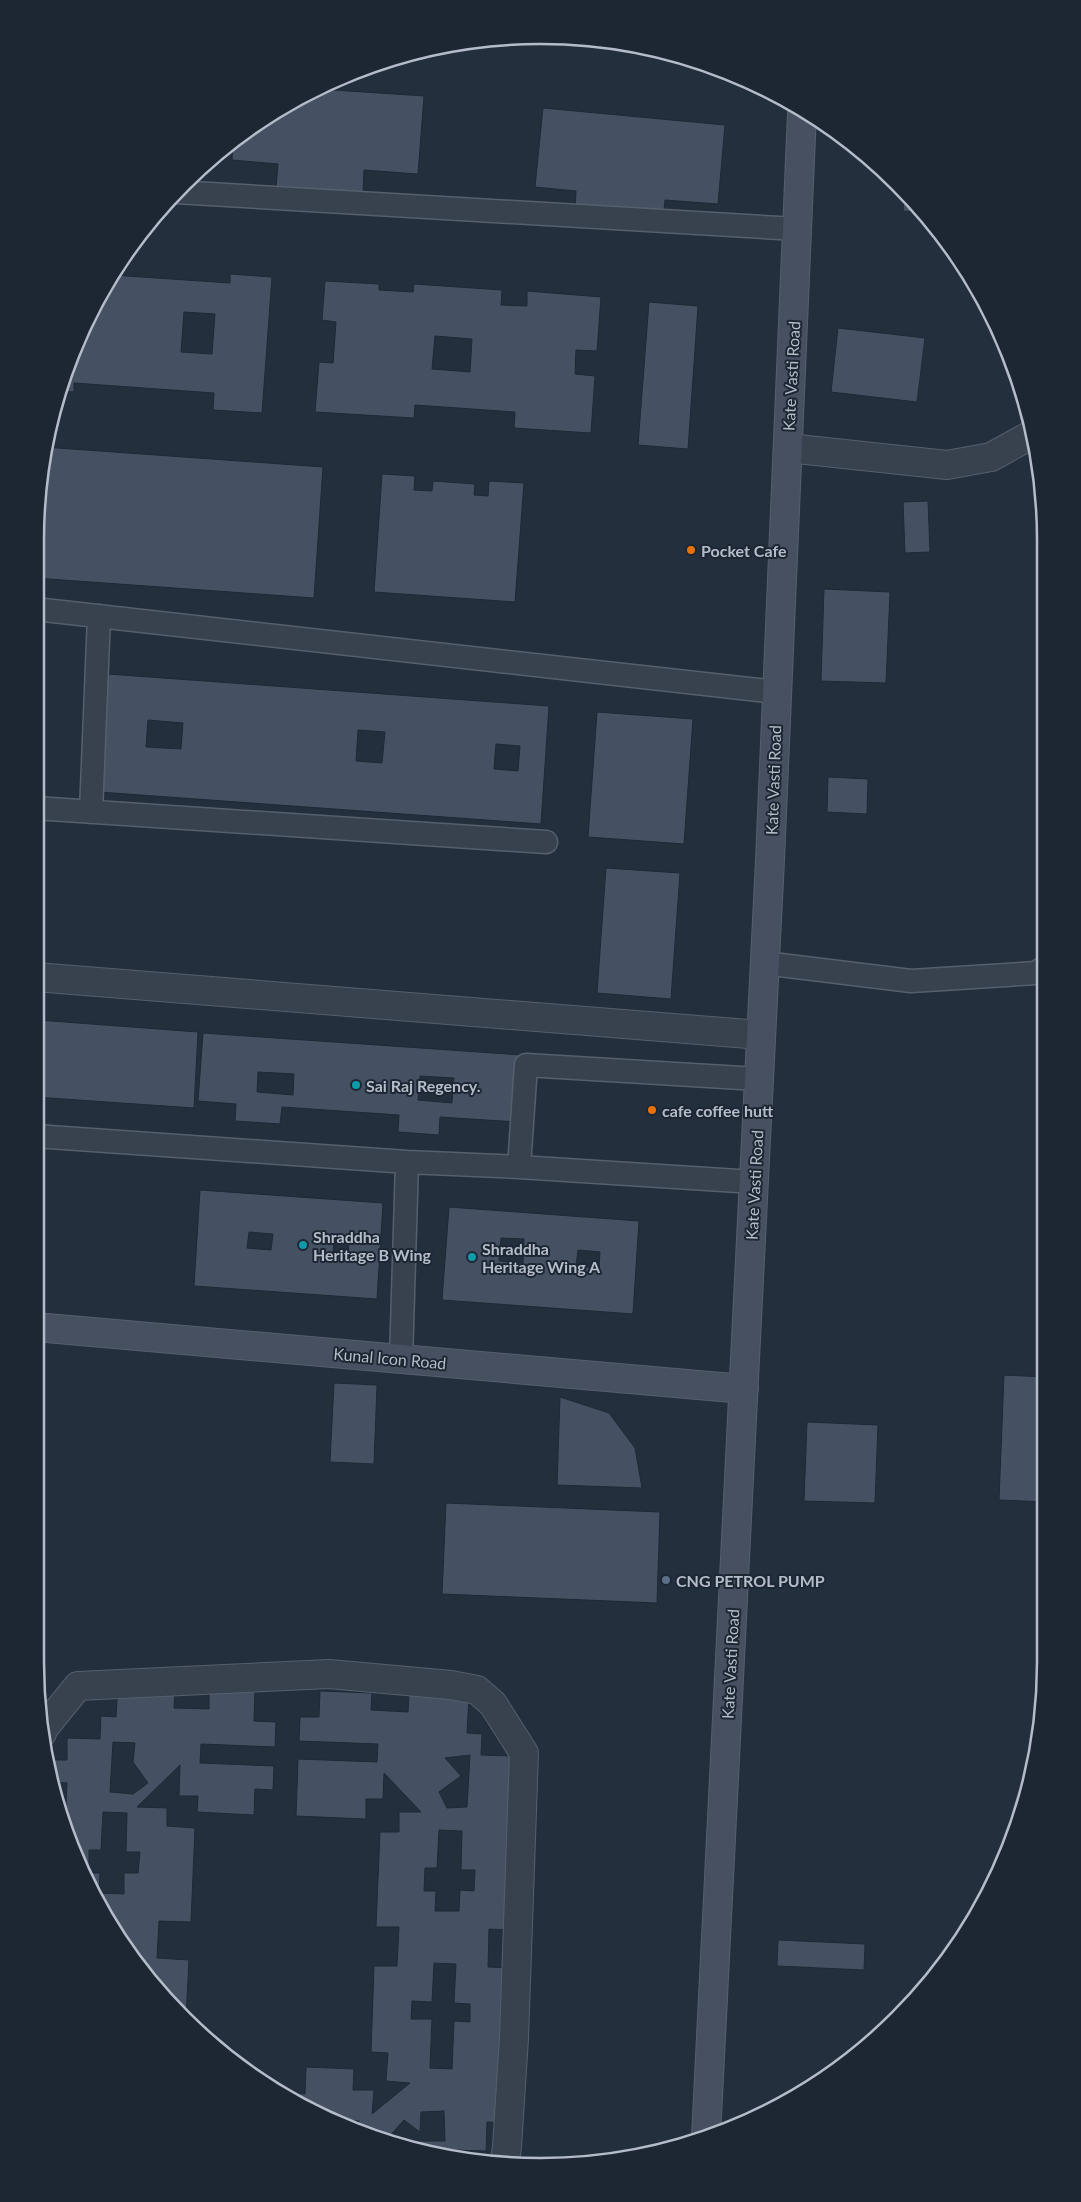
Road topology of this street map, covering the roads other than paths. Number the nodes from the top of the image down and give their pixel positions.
1 (802, 118) edge
2 (186, 193) edge
3 (797, 228) junction
4 (1026, 438) edge
5 (788, 448) junction
6 (44, 610) edge
7 (99, 616) junction
8 (776, 692) junction
9 (44, 809) edge
10 (91, 812) junction
11 (546, 842) dead end
12 (764, 963) junction
13 (1037, 972) edge
14 (44, 978) edge
15 (761, 1035) junction
16 (758, 1079) junction
17 (44, 1137) edge
18 (407, 1162) junction
19 (519, 1167) junction
20 (754, 1182) junction
21 (44, 1328) edge
22 (401, 1360) junction
23 (744, 1389) junction
24 (48, 1723) edge
25 (706, 2130) edge
26 (505, 2157) edge

1 - 3 street, Kate Vasti Road
2 - 3 lane
3 - 5 street, Kate Vasti Road
4 - 5 street
5 - 8 street, Kate Vasti Road
6 - 7 lane
7 - 8 lane
7 - 10 lane
8 - 12 street, Kate Vasti Road
9 - 10 lane
10 - 11 lane
12 - 13 lane
12 - 15 street, Kate Vasti Road
14 - 15 street
15 - 16 street, Kate Vasti Road
16 - 19 lane
16 - 20 street, Kate Vasti Road
17 - 18 lane
18 - 19 lane
18 - 22 lane
19 - 20 lane
20 - 23 street, Kate Vasti Road
21 - 22 street, Kunal Icon Road
22 - 23 street, Kunal Icon Road
23 - 25 street, Kate Vasti Road
24 - 26 street

